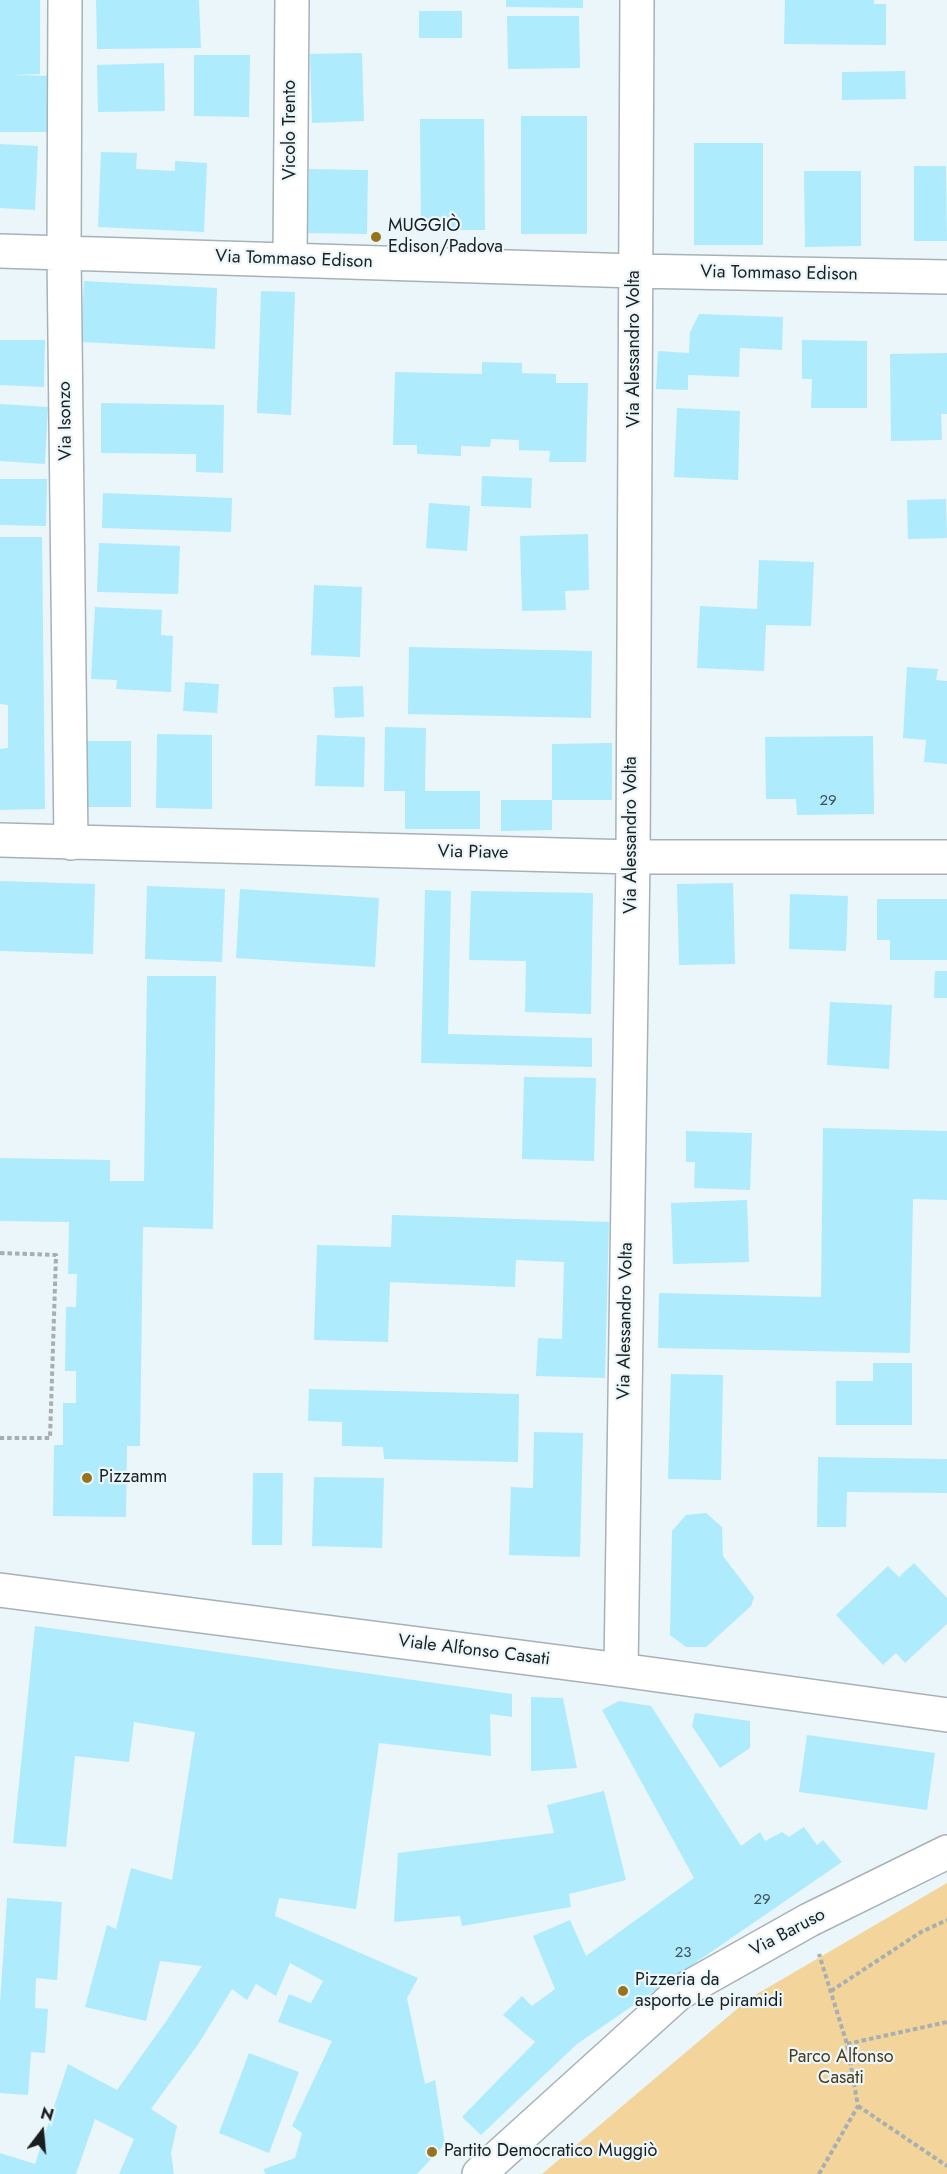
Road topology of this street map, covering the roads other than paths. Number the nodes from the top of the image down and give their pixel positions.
1 (65, 0) edge
2 (292, 0) edge
3 (637, 0) edge
4 (0, 251) edge
5 (64, 254) junction
6 (290, 259) junction
7 (635, 271) junction
8 (947, 278) edge
9 (0, 840) edge
10 (71, 843) junction
11 (633, 857) junction
12 (947, 857) edge
13 (0, 1590) edge
14 (621, 1670) junction
15 (947, 1715) edge
16 (947, 1852) edge
17 (479, 2174) edge

1 - 5 street, Via Isonzo
2 - 6 street, Vicolo Trento
3 - 7 street, Via Alessandro Volta
4 - 5 street, Via Tommaso Edison
5 - 6 street, Via Tommaso Edison
5 - 10 street, Via Isonzo
6 - 7 street, Via Tommaso Edison
7 - 8 street, Via Tommaso Edison
7 - 11 street, Via Alessandro Volta
9 - 10 street, Via Piave
10 - 11 street, Via Piave
11 - 12 street, Via Piave
11 - 14 street, Via Alessandro Volta
13 - 14 street, Viale Alfonso Casati
14 - 15 street, Viale Alfonso Casati
16 - 17 street, Via Baruso

